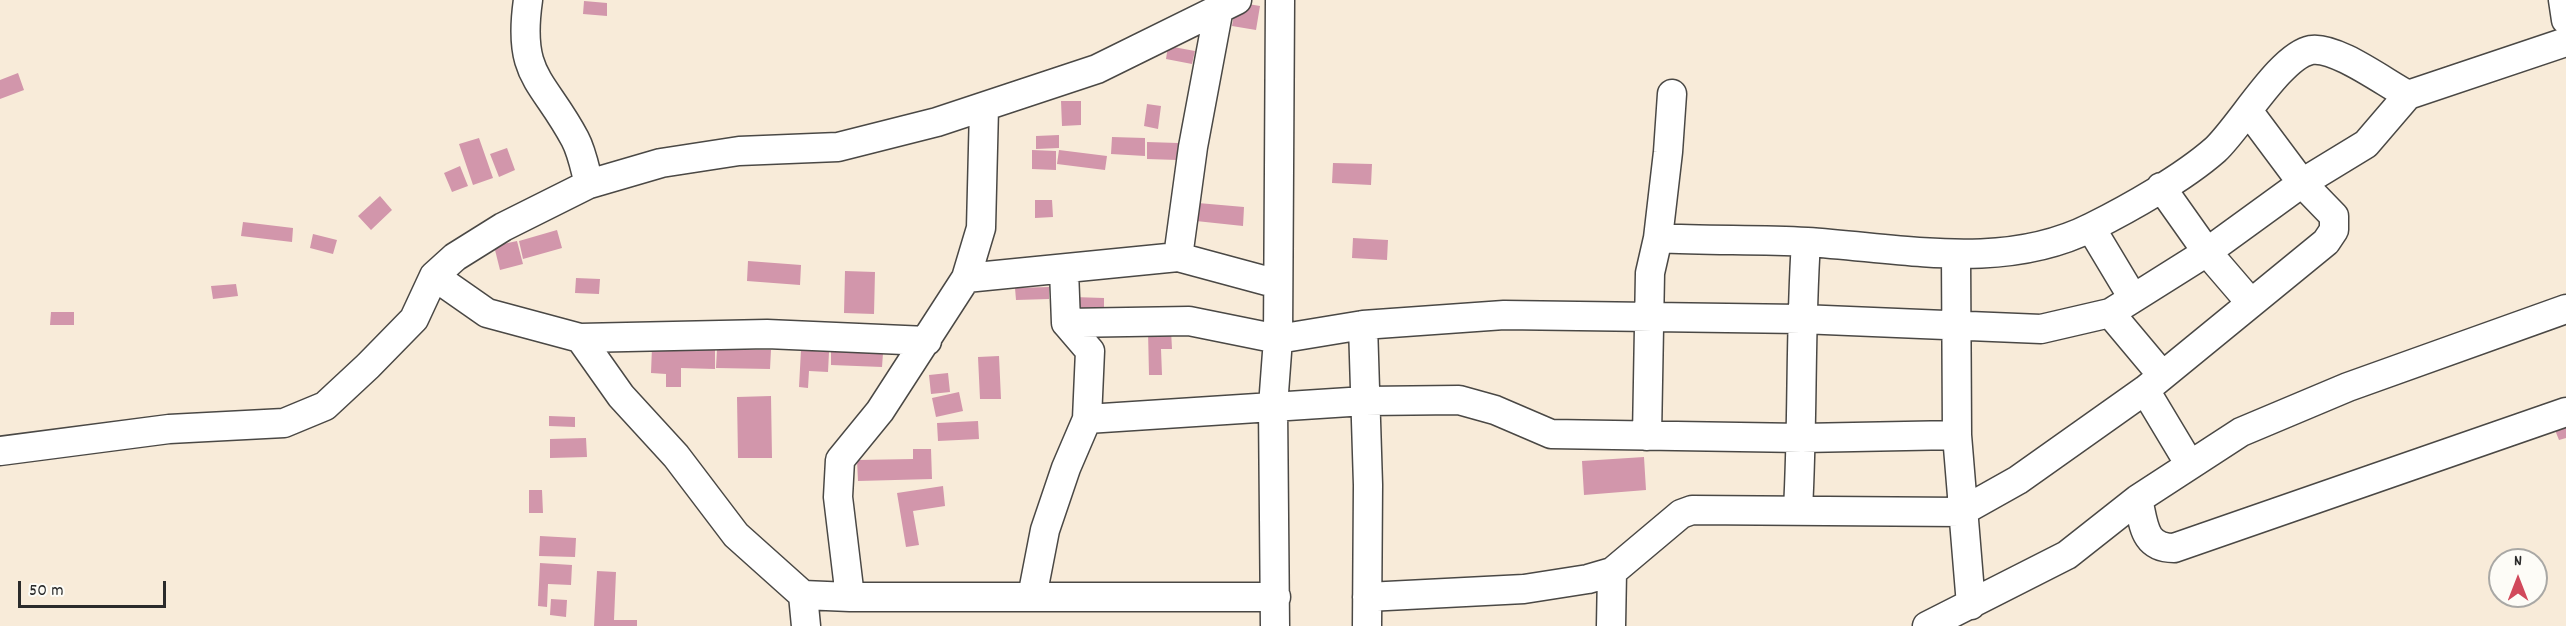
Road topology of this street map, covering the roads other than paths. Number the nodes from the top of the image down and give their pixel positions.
1 (528, 0) edge
2 (1280, 0) edge
3 (2562, 0) edge
4 (1228, 4) edge
5 (2566, 20) edge
6 (2566, 42) edge
7 (1672, 94) dead end
8 (2408, 96) junction
9 (984, 108) junction
10 (2249, 112) junction
11 (2302, 183) junction
12 (589, 184) junction
13 (2162, 187) junction
14 (2091, 228) junction
15 (1658, 238) junction
16 (1806, 242) junction
17 (2206, 252) junction
18 (1956, 255) junction
19 (1178, 257) junction
20 (1064, 270) junction
21 (434, 276) junction
22 (966, 278) junction
23 (1278, 284) junction
24 (2250, 302) junction
25 (2121, 306) junction
26 (2566, 309) edge
27 (1648, 317) junction
28 (1801, 319) junction
29 (1066, 323) junction
30 (1363, 325) junction
31 (1955, 326) junction
32 (580, 338) junction
33 (1278, 339) junction
34 (927, 341) junction
35 (2153, 382) junction
36 (1365, 401) junction
37 (1273, 406) junction
38 (2566, 412) edge
39 (1087, 419) junction
40 (1957, 435) junction
41 (1647, 436) junction
42 (1802, 438) junction
43 (0, 451) edge
44 (2190, 465) junction
45 (2138, 499) junction
46 (1798, 509) junction
47 (1961, 512) junction
48 (1612, 572) junction
49 (803, 595) junction
50 (850, 597) junction
51 (1032, 597) junction
52 (1276, 597) junction
53 (1367, 597) junction
54 (1971, 605) junction
55 (806, 626) edge
56 (1275, 626) edge
57 (1367, 626) edge
58 (1611, 626) edge
59 (1927, 626) edge

1 - 12 street
2 - 23 street
3 - 5 street
4 - 9 street
4 - 19 street
6 - 8 street
7 - 15 street
8 - 10 street
8 - 11 street
9 - 12 street
9 - 22 street
10 - 11 street
10 - 13 street
11 - 17 street
11 - 24 street
12 - 21 street
13 - 14 street
13 - 17 street
14 - 18 street
14 - 25 street
15 - 16 street
15 - 27 street
16 - 18 street
16 - 28 street
17 - 24 street
17 - 25 street
18 - 31 street
19 - 20 street
19 - 23 street
20 - 22 street
20 - 29 street
21 - 32 street
21 - 43 street
22 - 34 street
23 - 33 street
24 - 35 street
25 - 31 street
25 - 35 street
26 - 44 street
27 - 28 street
27 - 30 street
27 - 41 street
28 - 31 street
28 - 42 street
29 - 33 street
29 - 39 street
30 - 33 street
30 - 36 street
31 - 40 street
32 - 34 street
32 - 49 street
33 - 37 street
34 - 50 street
35 - 44 street
35 - 47 street
36 - 37 street
36 - 41 street
36 - 53 street
37 - 39 street
37 - 52 street
38 - 45 street
39 - 51 street
40 - 42 street
40 - 47 street
41 - 42 street
42 - 46 street
44 - 45 street
45 - 54 street
46 - 47 street
46 - 48 street
47 - 54 street
48 - 53 street
48 - 58 street
49 - 50 street
49 - 55 street
50 - 51 street
51 - 52 street
52 - 56 street
53 - 57 street
54 - 59 street

